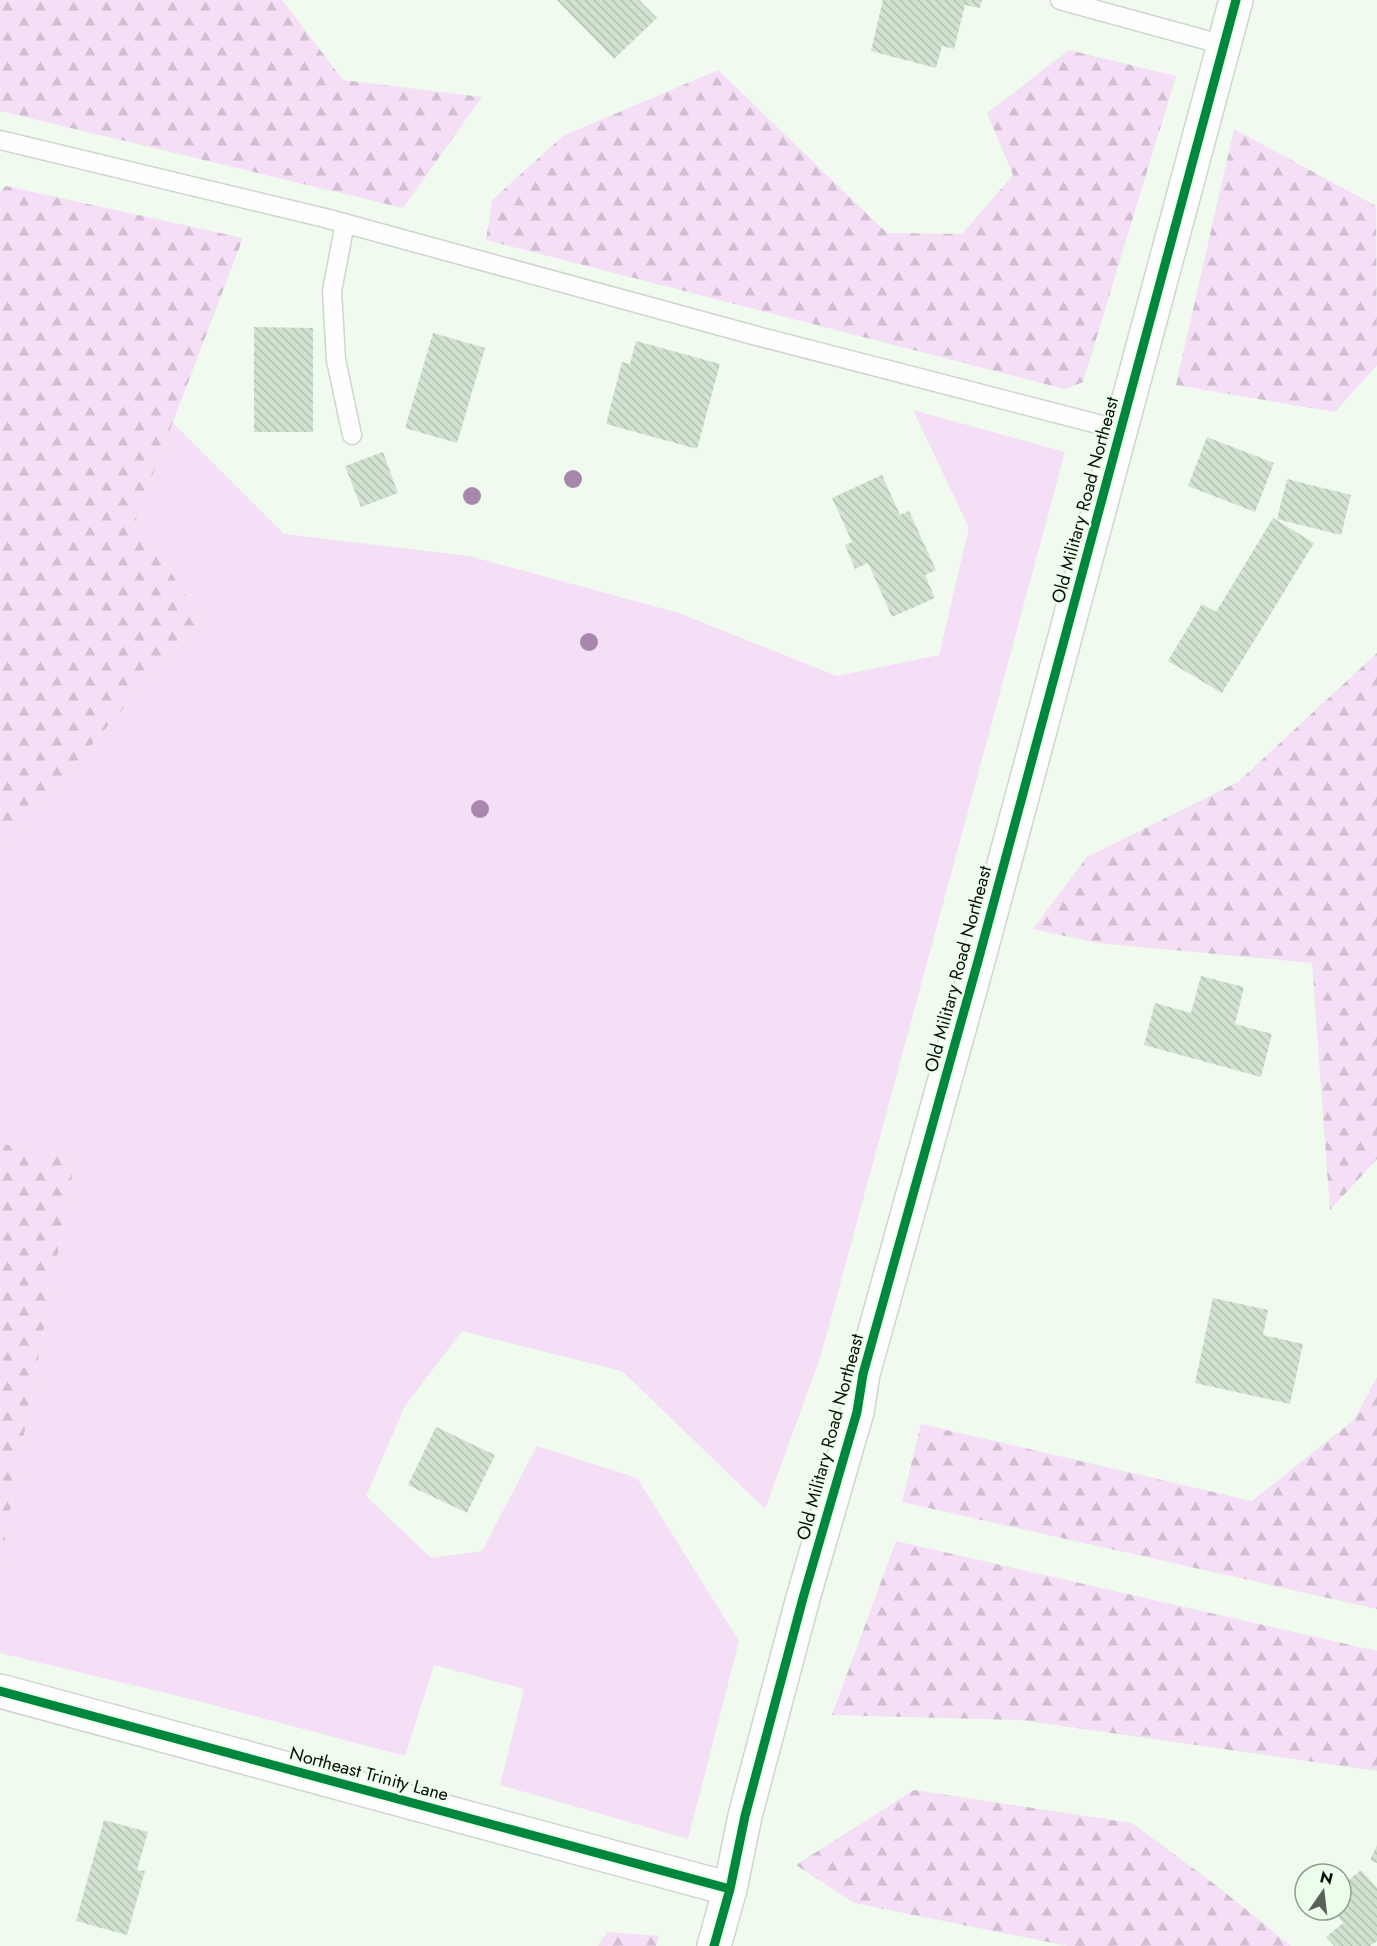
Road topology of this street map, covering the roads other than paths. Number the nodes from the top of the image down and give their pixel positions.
1 (1060, 0) edge
2 (1236, 0) edge
3 (1224, 45) junction
4 (0, 140) edge
5 (345, 223) junction
6 (1121, 430) junction
7 (352, 435) dead end
8 (0, 1691) edge
9 (729, 1889) junction
10 (714, 1946) edge

1 - 3 lane
2 - 3 street, Old Military Road Northeast
3 - 6 street, Old Military Road Northeast
4 - 5 lane
5 - 6 lane
5 - 7 lane
6 - 9 street, Old Military Road Northeast
8 - 9 street, Northeast Trinity Lane
9 - 10 street, Old Military Road Northeast

